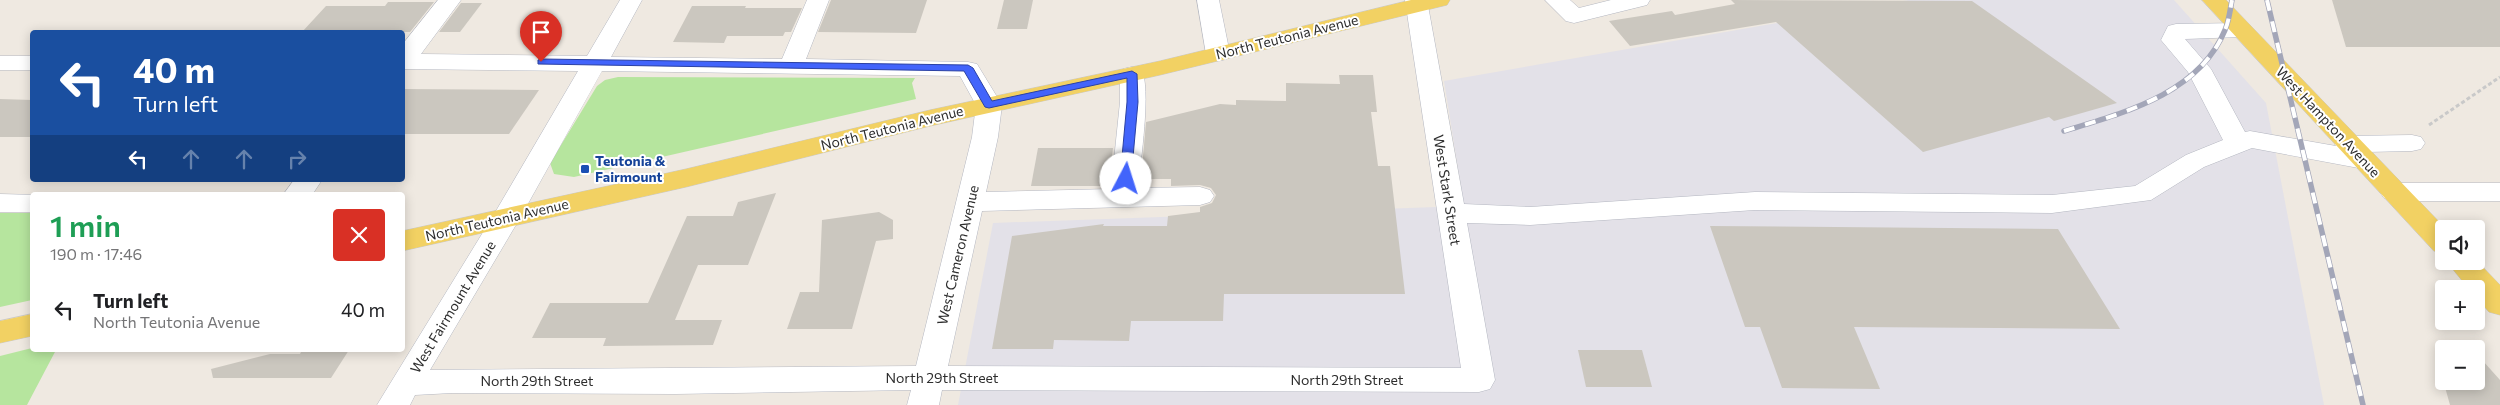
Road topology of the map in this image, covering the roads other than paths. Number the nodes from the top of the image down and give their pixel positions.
1 (450, 0) edge
2 (632, 0) edge
3 (818, 0) edge
4 (1208, 0) edge
5 (1556, 0) edge
6 (1639, 0) edge
7 (2213, 0) edge
8 (1424, 2) edge
9 (2241, 30) junction
10 (1218, 54) junction
11 (405, 58) edge
12 (405, 61) edge
13 (594, 62) junction
14 (0, 63) edge
15 (30, 63) edge
16 (790, 66) junction
17 (1132, 74) junction
18 (989, 105) junction
19 (2408, 143) road end
20 (2238, 144) junction
21 (2356, 152) junction
22 (2394, 192) junction
23 (2500, 192) edge
24 (1200, 196) dead end
25 (1124, 198) junction
26 (970, 202) junction
27 (0, 203) edge
28 (30, 203) edge
29 (1450, 214) junction
30 (506, 218) junction
31 (2435, 235) edge
32 (405, 240) edge
33 (2468, 270) edge
34 (2500, 304) edge
35 (30, 325) edge
36 (0, 332) edge
37 (1479, 380) joint
38 (926, 391) edge
39 (670, 393) edge
40 (400, 394) edge

1 - 11 street
2 - 13 street, West Fairmount Avenue
3 - 16 street
4 - 10 street
5 - 6 street
7 - 9 main road, West Hampton Avenue
8 - 10 main road, North Teutonia Avenue
8 - 29 street, West Stark Street
9 - 20 street
9 - 21 main road, West Hampton Avenue
10 - 17 main road, North Teutonia Avenue
12 - 13 street
13 - 16 street
13 - 30 street, West Fairmount Avenue
14 - 15 street
16 - 18 street
17 - 18 main road, North Teutonia Avenue
17 - 25 street
18 - 26 street, West Cameron Avenue
18 - 30 main road, North Teutonia Avenue
19 - 21 street
20 - 21 street
20 - 29 street
21 - 22 main road, West Hampton Avenue
22 - 23 street
22 - 31 main road, West Hampton Avenue
24 - 25 street
25 - 26 street
26 - 38 street, West Cameron Avenue
27 - 28 street
29 - 37 street, West Stark Street
30 - 32 main road, North Teutonia Avenue
30 - 40 street, West Fairmount Avenue
33 - 34 main road
35 - 36 main road
37 - 38 street, North 29th Street
38 - 39 street, North 29th Street
39 - 40 street, North 29th Street

